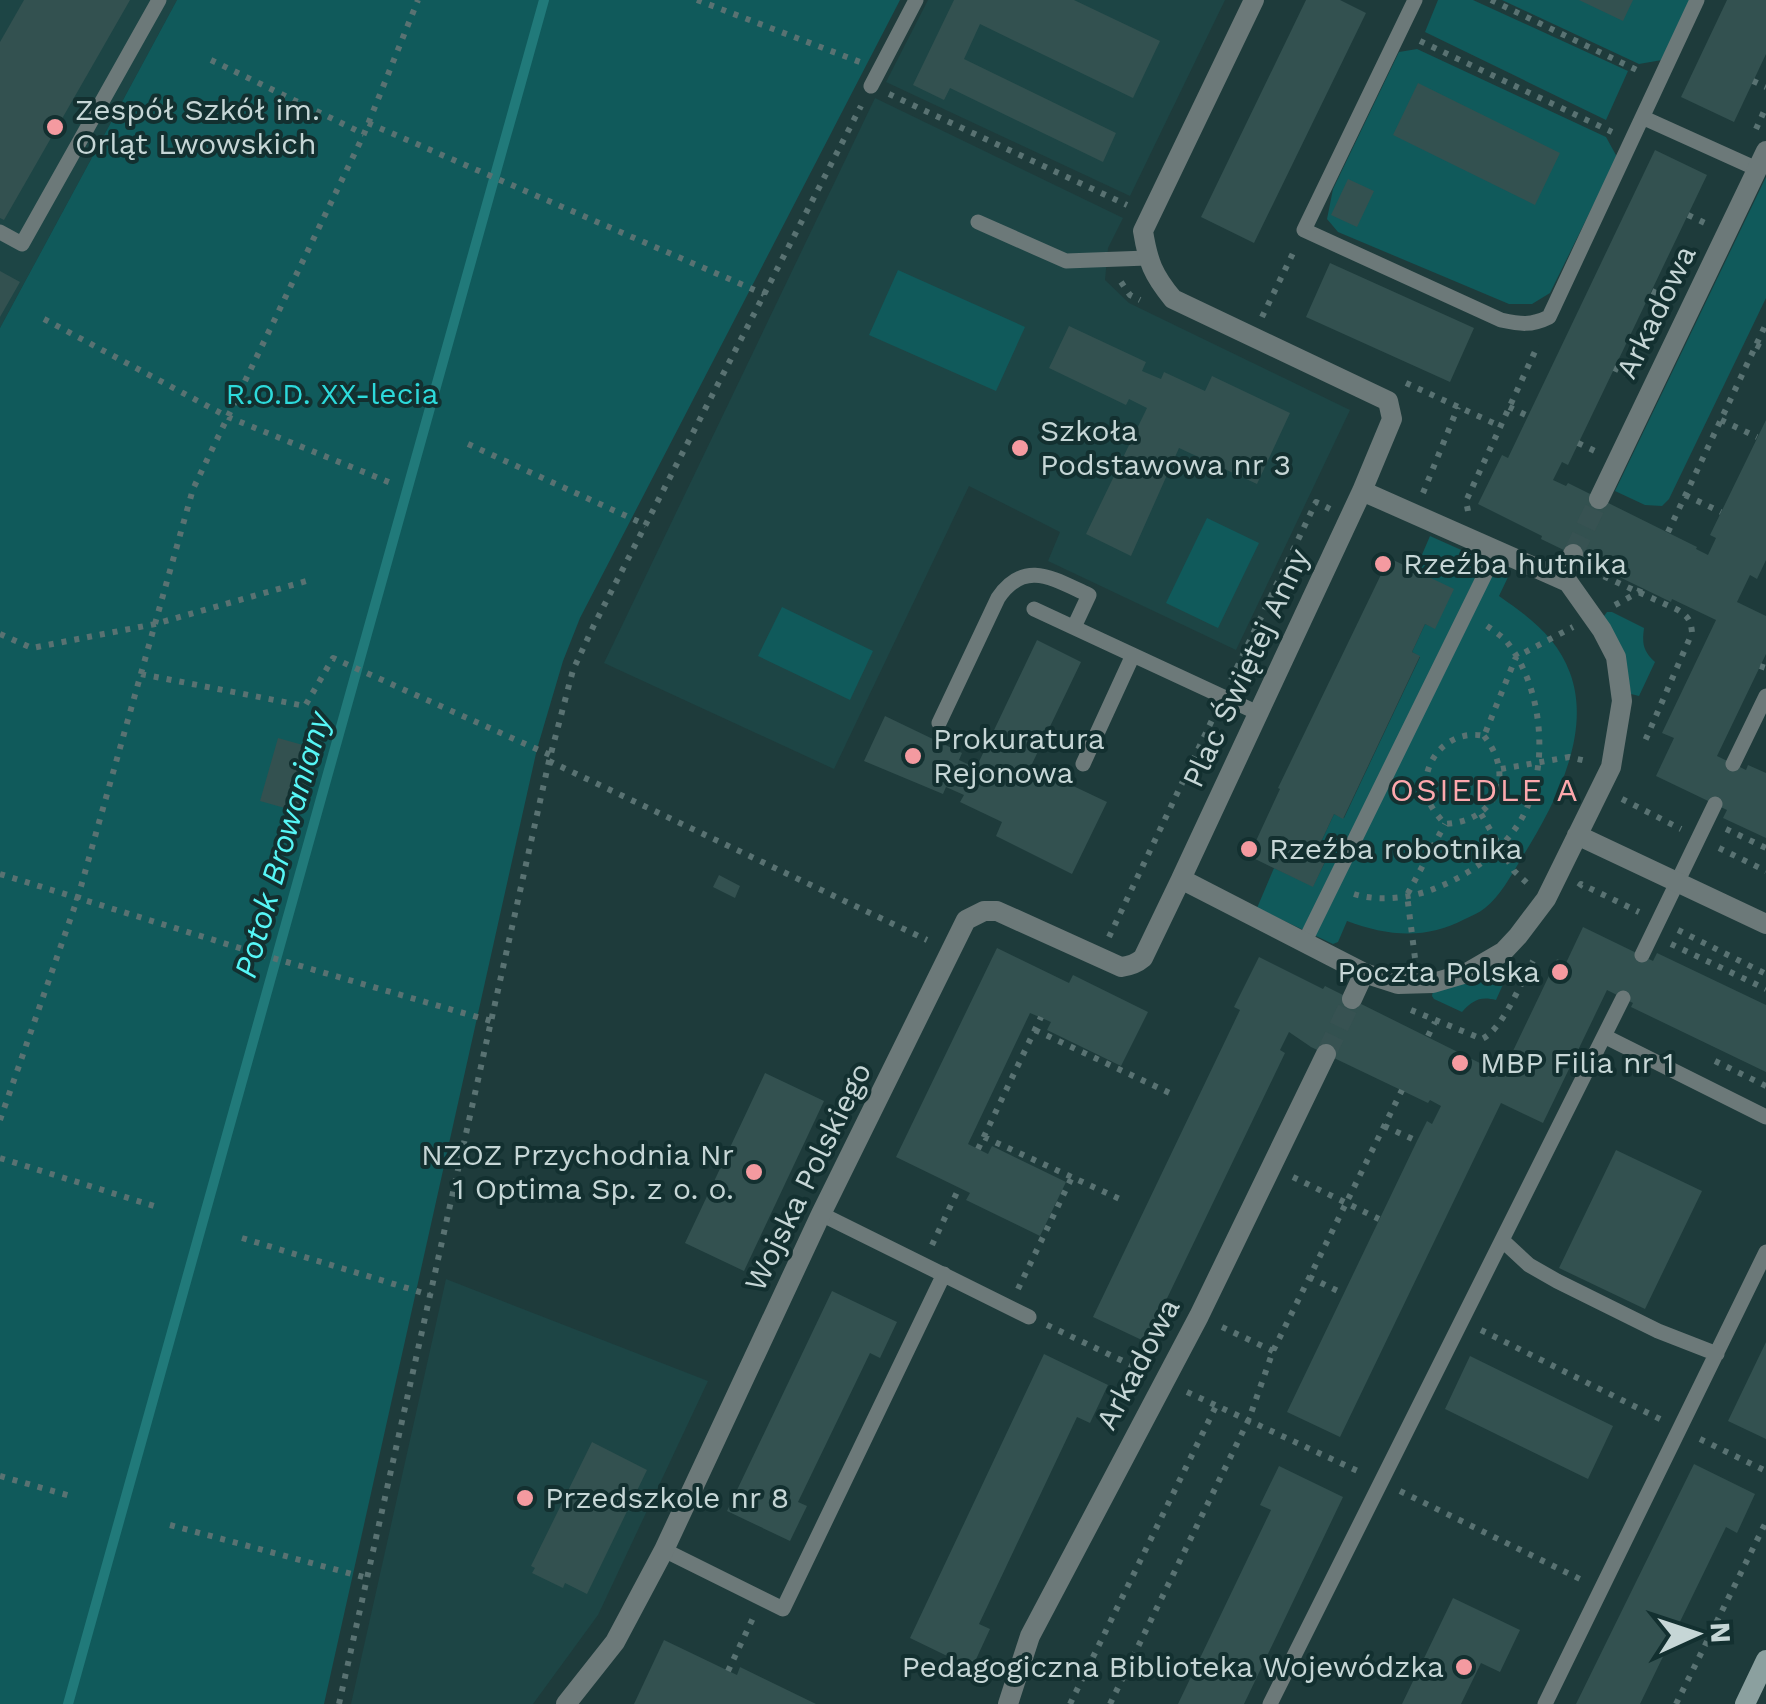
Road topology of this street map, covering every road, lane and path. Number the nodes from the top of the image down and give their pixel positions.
1 (159, 0) edge
2 (418, 0) edge
3 (698, 0) edge
4 (916, 0) edge
5 (1254, 0) edge
6 (1415, 0) edge
7 (1491, 0) edge
8 (1697, 0) edge
9 (1401, 31) junction
10 (210, 60) dead end
11 (880, 70) junction
12 (1753, 81) dead end
13 (1660, 82) junction
14 (872, 86) joint
15 (1766, 87) edge
16 (1644, 118) junction
17 (368, 123) junction
18 (364, 134) junction
19 (1632, 142) junction
20 (1762, 160) edge
21 (1688, 215) dead end
22 (978, 222) dead end
23 (1710, 226) dead end
24 (1304, 230) junction
25 (0, 232) edge
26 (1147, 258) junction
27 (764, 294) junction
28 (44, 320) dead end
29 (1274, 324) dead end
30 (1766, 324) edge
31 (1756, 345) junction
32 (1766, 350) edge
33 (1393, 377) dead end
34 (1458, 407) junction
35 (1509, 407) dead end
36 (1528, 416) dead end
37 (228, 417) junction
38 (1721, 420) junction
39 (1500, 426) dead end
40 (1758, 437) dead end
41 (468, 444) dead end
42 (391, 484) dead end
43 (1362, 491) junction
44 (1685, 495) junction
45 (1600, 499) tunnel mouth
46 (1721, 512) dead end
47 (1414, 514) junction
48 (646, 525) junction
49 (1668, 532) dead end
50 (1497, 550) junction
51 (1573, 554) tunnel mouth
52 (1562, 579) junction
53 (310, 580) dead end
54 (1641, 587) dead end
55 (1034, 609) dead end
56 (1593, 617) junction
57 (1478, 619) dead end
58 (155, 624) junction
59 (1074, 627) junction
60 (0, 634) edge
61 (1133, 655) junction
62 (1516, 657) junction
63 (141, 674) junction
64 (1766, 696) edge
65 (1258, 713) junction
66 (940, 723) dead end
67 (1750, 732) junction
68 (1484, 736) junction
69 (1766, 740) edge
70 (549, 758) junction
71 (1538, 761) junction
72 (1083, 764) dead end
73 (1733, 764) dead end
74 (1501, 768) junction
75 (1611, 768) junction
76 (1715, 804) dead end
77 (1481, 814) junction
78 (1707, 820) junction
79 (1444, 824) junction
80 (1577, 835) junction
81 (1500, 848) junction
82 (1766, 848) edge
83 (0, 874) edge
84 (1181, 879) junction
85 (1676, 882) junction
86 (1347, 892) dead end
87 (1407, 895) junction
88 (78, 897) junction
89 (1546, 899) junction
90 (1766, 924) edge
91 (1651, 935) junction
92 (1304, 943) junction
93 (951, 951) junction
94 (1642, 955) dead end
95 (1364, 973) junction
96 (1417, 984) junction
97 (1766, 989) edge
98 (1623, 998) dead end
99 (1352, 999) tunnel mouth
100 (1420, 1014) dead end
101 (1041, 1018) dead end
102 (491, 1021) junction
103 (1436, 1022) dead end
104 (1035, 1030) junction
105 (1428, 1036) dead end
106 (1604, 1036) junction
107 (1326, 1054) tunnel mouth
108 (1402, 1090) dead end
109 (1174, 1096) dead end
110 (1766, 1117) edge
111 (0, 1120) edge
112 (1384, 1126) junction
113 (984, 1137) junction
114 (1416, 1141) dead end
115 (978, 1149) dead end
116 (0, 1158) edge
117 (1271, 1166) junction
118 (1072, 1177) junction
119 (959, 1188) dead end
120 (1122, 1200) dead end
121 (1346, 1202) junction
122 (158, 1207) dead end
123 (821, 1214) junction
124 (1380, 1219) dead end
125 (242, 1238) dead end
126 (1502, 1240) junction
127 (1766, 1252) edge
128 (922, 1264) junction
129 (944, 1274) junction
130 (1309, 1278) junction
131 (1344, 1294) dead end
132 (430, 1295) junction
133 (1010, 1307) junction
134 (1029, 1317) dead end
135 (1462, 1321) junction
136 (1717, 1354) junction
137 (1216, 1406) dead end
138 (1249, 1419) junction
139 (1680, 1429) junction
140 (1766, 1471) edge
141 (0, 1476) edge
142 (1381, 1482) junction
143 (74, 1497) dead end
144 (1766, 1522) edge
145 (170, 1526) dead end
146 (664, 1550) junction
147 (366, 1578) junction
148 (1601, 1590) junction
149 (762, 1598) junction
150 (1766, 1660) edge
151 (728, 1671) dead end
152 (339, 1704) edge
153 (566, 1704) edge
154 (1008, 1704) edge
155 (1070, 1704) edge
156 (1110, 1704) edge
157 (1270, 1704) edge
158 (1545, 1704) edge
159 (1676, 1704) edge
160 (1745, 1704) edge

1 - 25 lane
2 - 17 path
3 - 11 path
4 - 11 lane
5 - 26 street
6 - 9 lane
7 - 13 path
8 - 13 lane
9 - 19 path
9 - 24 lane
10 - 18 path
11 - 14 lane
12 - 15 path
13 - 16 lane
14 - 27 path
16 - 19 lane
16 - 20 lane
17 - 18 path
17 - 27 path
18 - 37 path
19 - 24 lane
20 - 45 street, Arkadowa
21 - 23 path
22 - 26 lane
24 - 29 path
26 - 43 street
27 - 48 path
28 - 37 path
30 - 31 path
31 - 32 path
31 - 38 path
33 - 34 path
34 - 39 path
34 - 47 path
35 - 36 path
37 - 42 path
37 - 58 path
38 - 40 path
38 - 44 path
41 - 48 path
43 - 47 street
43 - 65 street, Plac Świętej Anny
44 - 46 path
44 - 49 path
47 - 50 street
48 - 70 path
50 - 52 street
50 - 92 lane
51 - 52 street
52 - 56 street
53 - 58 path
54 - 56 path
55 - 59 lane
56 - 62 path
56 - 75 street
57 - 62 path
58 - 60 path
58 - 63 path
59 - 61 lane
59 - 66 lane
61 - 65 lane
61 - 72 lane
62 - 68 path
62 - 71 path
63 - 70 path
63 - 88 path
64 - 67 lane
65 - 84 street, Plac Świętej Anny
67 - 69 lane
67 - 73 lane
68 - 74 path
68 - 79 path
70 - 93 path
70 - 102 path
71 - 74 path
71 - 75 path
71 - 81 path
74 - 77 path
75 - 80 street
76 - 78 lane
77 - 79 path
77 - 81 path
78 - 82 path
78 - 85 lane
79 - 87 path
80 - 85 street
80 - 89 street
81 - 87 path
81 - 89 path
83 - 88 path
84 - 92 street
84 - 93 street, Wojska Polskiego
85 - 90 street
85 - 91 lane
86 - 87 path
87 - 96 path
88 - 102 path
88 - 111 path
89 - 96 street
91 - 94 lane
91 - 97 path
92 - 95 street
93 - 123 street, Wojska Polskiego
95 - 96 street
95 - 99 street
96 - 100 path
98 - 106 lane
101 - 104 path
102 - 132 path
103 - 105 path
104 - 109 path
104 - 113 path
106 - 110 lane
106 - 126 lane
107 - 117 street, Arkadowa
108 - 112 path
112 - 114 path
112 - 121 path
113 - 115 path
113 - 118 path
116 - 122 path
117 - 121 path
117 - 154 street, Arkadowa
118 - 120 path
118 - 133 path
119 - 128 path
121 - 124 path
121 - 130 path
123 - 128 lane
123 - 146 street, Wojska Polskiego
125 - 132 path
126 - 135 lane
126 - 136 lane
127 - 136 lane
128 - 129 lane
129 - 133 lane
129 - 149 lane
130 - 131 path
130 - 138 path
132 - 147 path
133 - 134 lane
135 - 139 path
135 - 142 lane
136 - 139 lane
137 - 155 path
138 - 142 path
138 - 156 path
139 - 140 path
139 - 148 lane
141 - 143 path
142 - 148 path
142 - 157 lane
144 - 159 path
145 - 147 path
146 - 149 lane
146 - 153 street, Wojska Polskiego
147 - 152 path
148 - 158 lane
149 - 151 path
150 - 160 street

